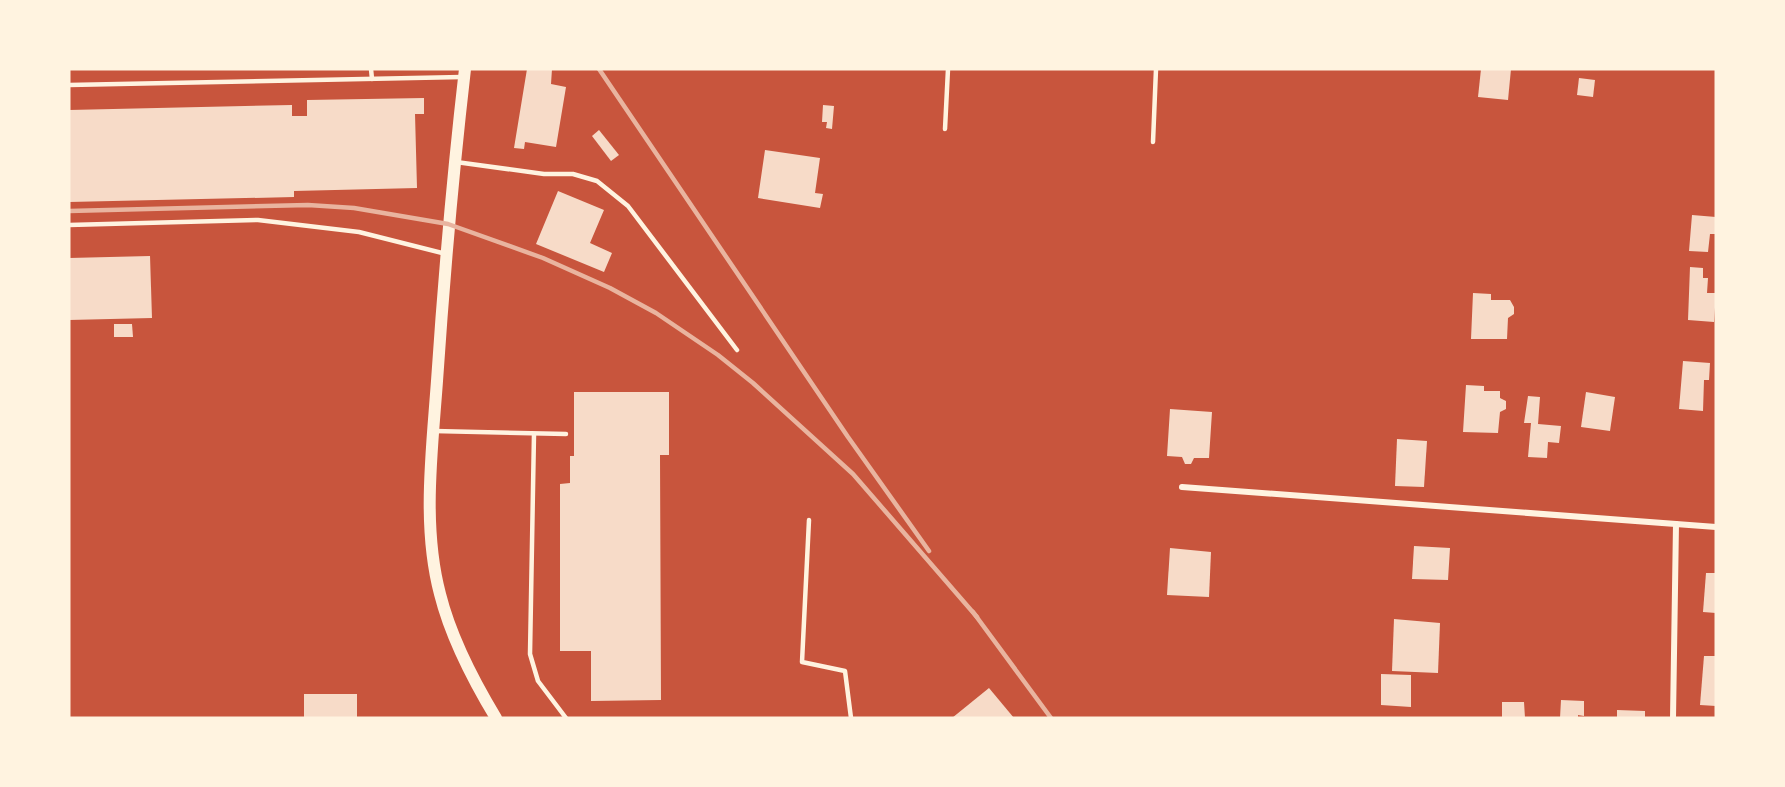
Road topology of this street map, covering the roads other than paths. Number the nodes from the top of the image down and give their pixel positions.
1 (371, 69) edge
2 (948, 69) edge
3 (1156, 69) edge
4 (465, 73) edge
5 (372, 79) junction
6 (69, 85) edge
7 (945, 129) dead end
8 (1153, 142) dead end
9 (455, 162) junction
10 (69, 225) edge
11 (446, 254) junction
12 (737, 350) dead end
13 (434, 431) junction
14 (534, 434) junction
15 (566, 434) dead end
16 (1182, 487) dead end
17 (808, 520) dead end
18 (1676, 524) junction
19 (1716, 527) edge
20 (496, 718) edge
21 (566, 718) edge
22 (851, 718) edge
23 (1673, 718) edge

1 - 5 lane
2 - 7 lane
3 - 8 lane
4 - 5 lane
4 - 9 main road
5 - 6 lane
9 - 11 main road
9 - 12 lane
10 - 11 lane
11 - 13 main road
13 - 14 lane
13 - 20 main road
14 - 15 lane
14 - 21 lane
16 - 18 street
17 - 22 lane
18 - 19 street
18 - 23 street

